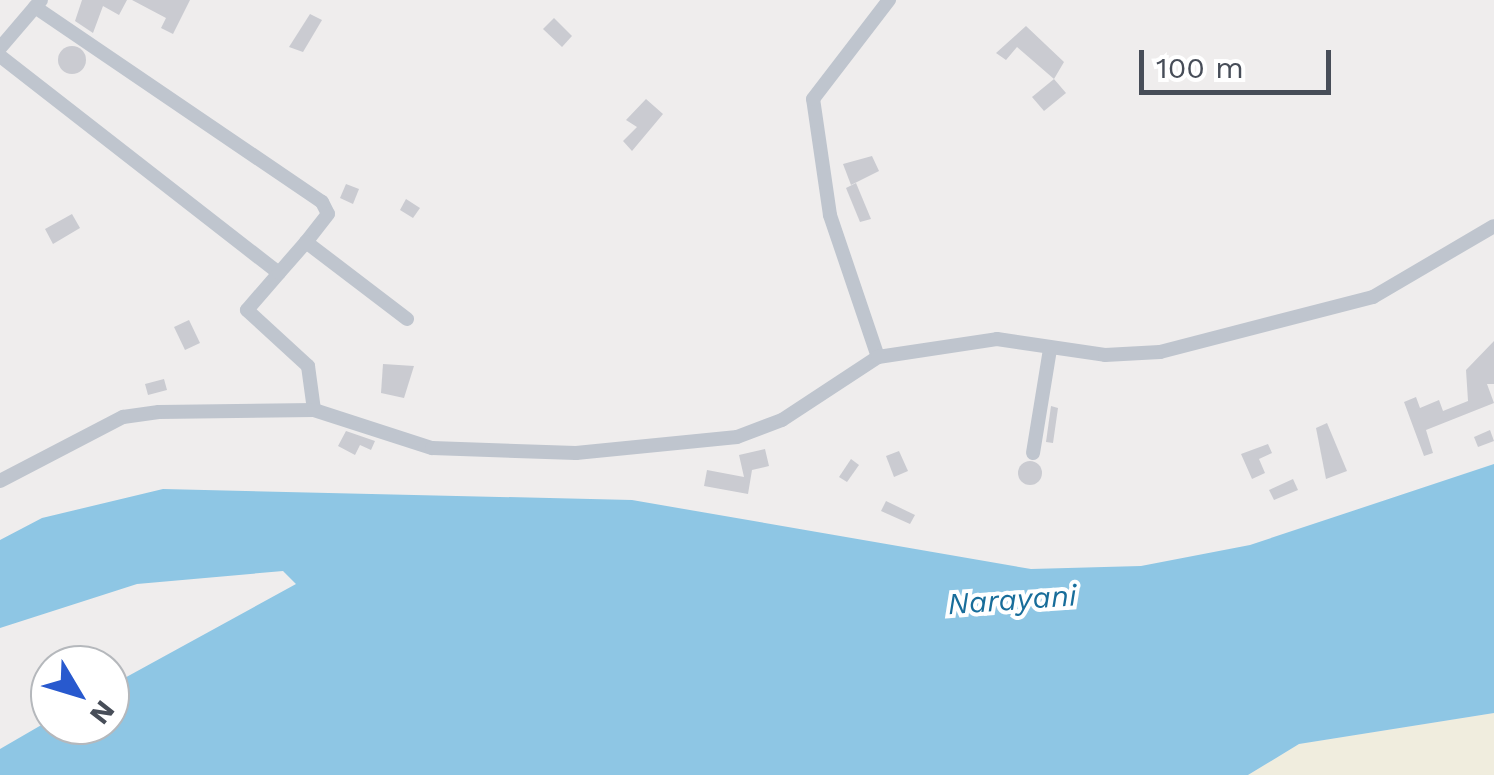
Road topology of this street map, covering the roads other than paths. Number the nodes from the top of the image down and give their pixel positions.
1 (889, 0) edge
2 (38, 4) edge
3 (0, 48) edge
4 (0, 56) edge
5 (1494, 226) edge
6 (306, 242) junction
7 (279, 273) junction
8 (408, 319) dead end
9 (1050, 348) junction
10 (878, 358) junction
11 (314, 410) junction
12 (1034, 454) dead end
13 (0, 480) edge

1 - 10 street
2 - 3 street
2 - 6 street
4 - 7 street
5 - 9 street
6 - 7 street
6 - 8 street
7 - 11 street
9 - 10 street
9 - 12 street
10 - 11 street
11 - 13 street

